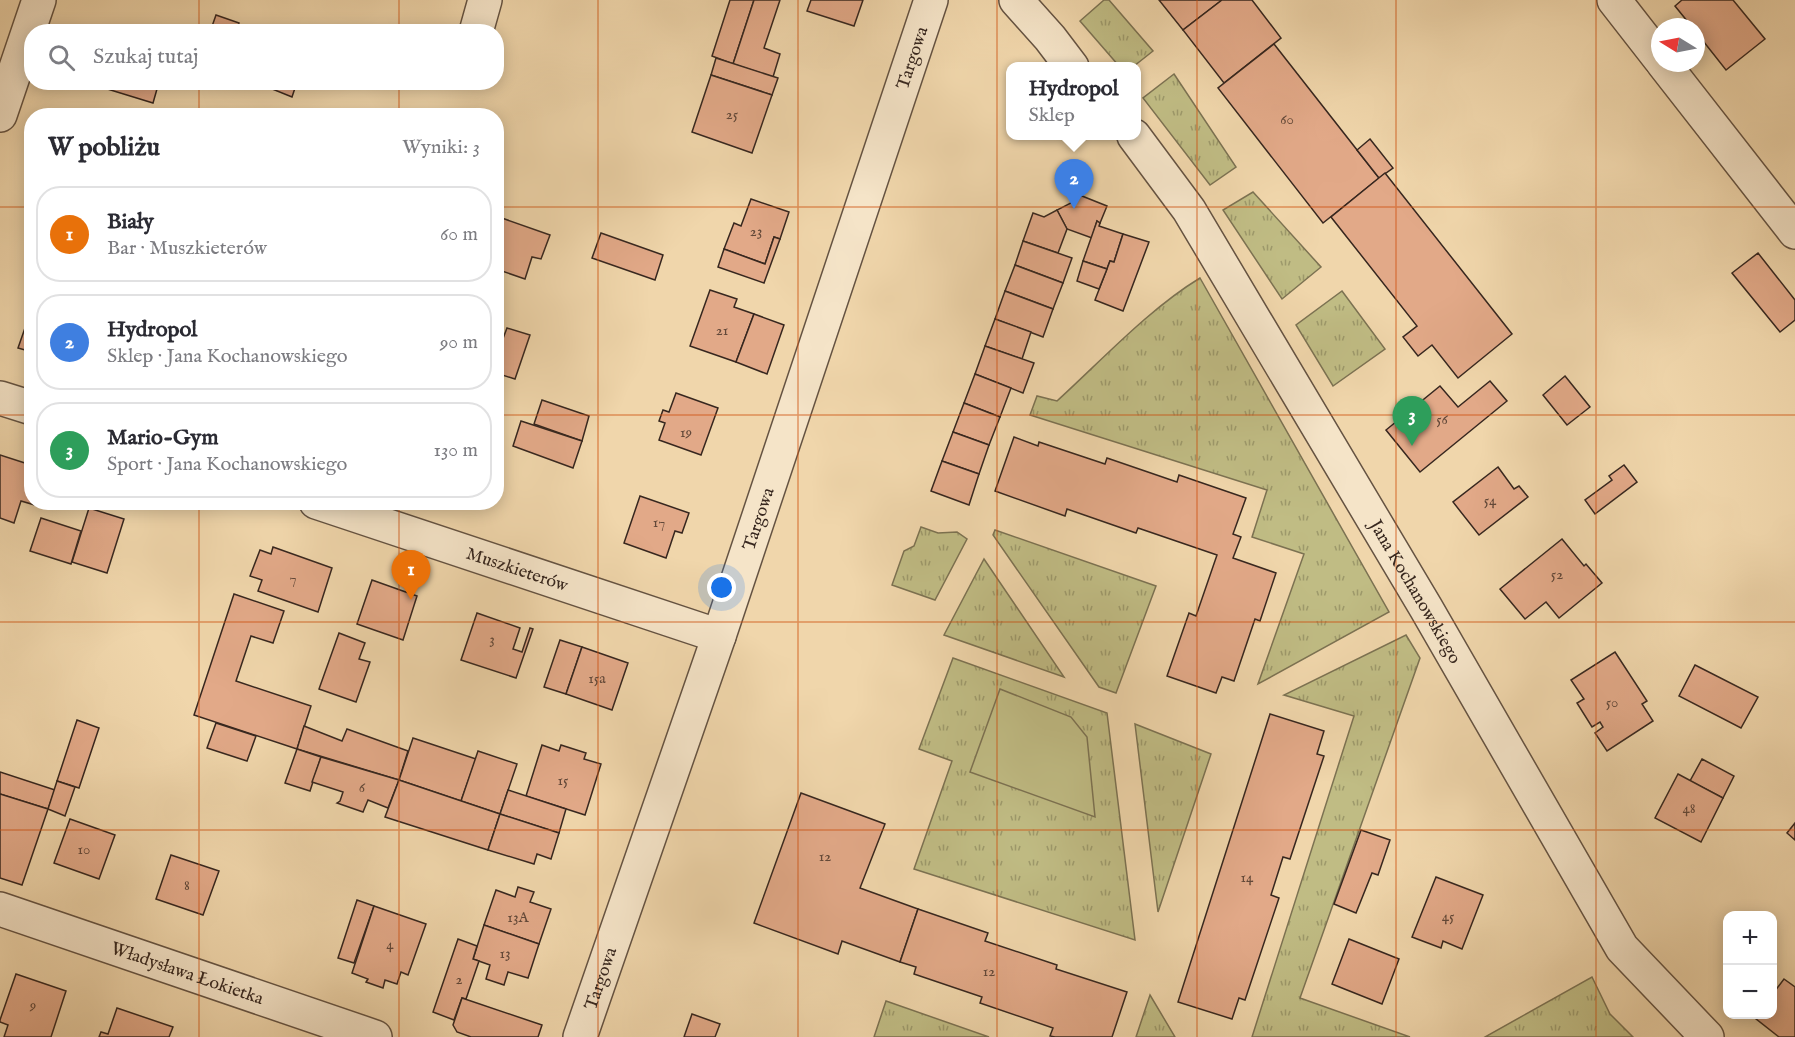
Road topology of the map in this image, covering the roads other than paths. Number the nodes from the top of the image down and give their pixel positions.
1 (39, 0) edge
2 (486, 0) edge
3 (931, 0) edge
4 (1017, 0) edge
5 (1614, 0) edge
6 (31, 24) edge
7 (478, 24) edge
8 (24, 44) edge
9 (1651, 47) edge
10 (1069, 62) edge
11 (1670, 72) edge
12 (0, 115) edge
13 (1138, 140) edge
14 (1795, 232) edge
15 (0, 398) edge
16 (24, 406) edge
17 (340, 510) edge
18 (719, 636) junction
19 (0, 909) edge
20 (375, 1037) edge
21 (580, 1037) edge
22 (1707, 1037) edge

1 - 6 street
2 - 7 street
3 - 18 street, Targowa
4 - 10 street
5 - 9 street
8 - 12 street
11 - 14 street
13 - 22 street, Jana Kochanowskiego
15 - 16 street
17 - 18 street, Muszkieterów
18 - 21 street, Targowa
19 - 20 street, Władysława Łokietka

